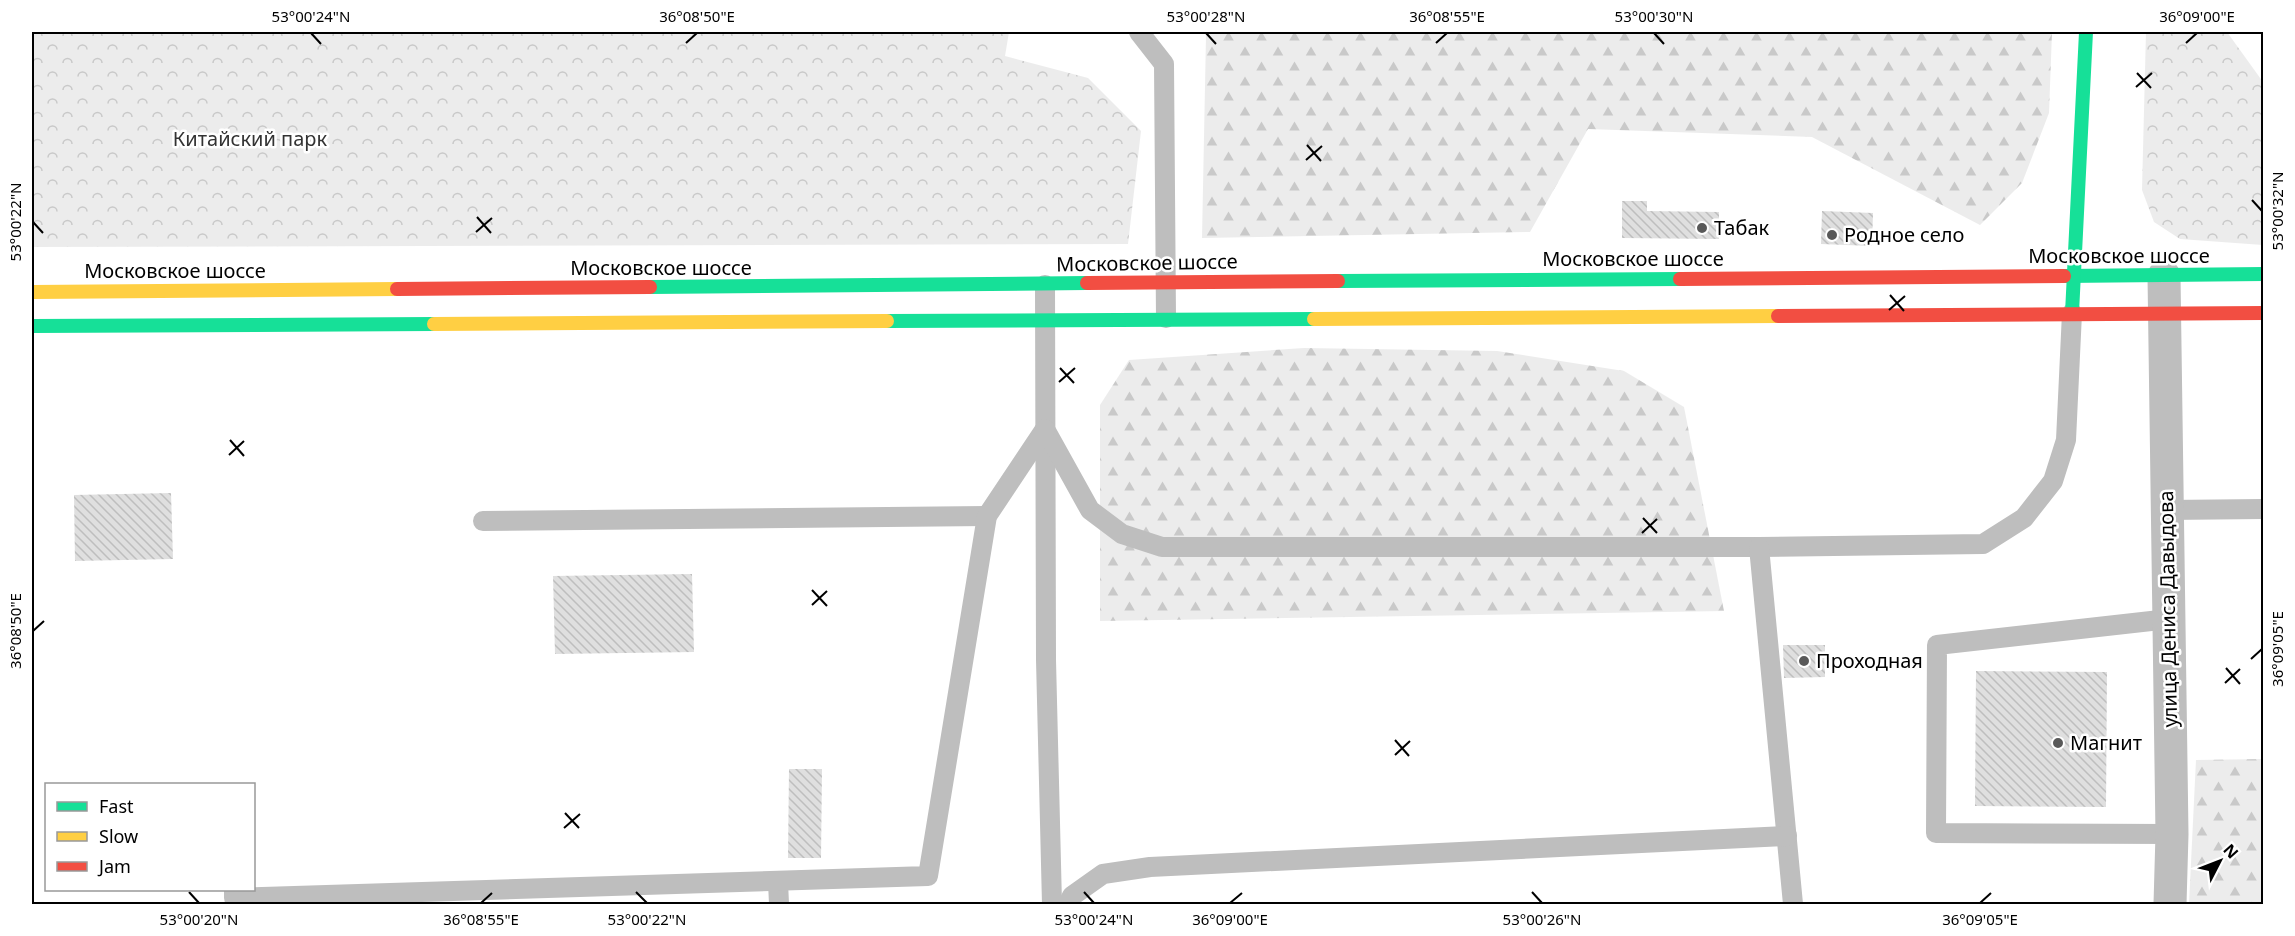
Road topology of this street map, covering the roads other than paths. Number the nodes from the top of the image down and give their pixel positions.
1 (1139, 32) edge
2 (2086, 32) edge
3 (2264, 274) edge
4 (2075, 276) junction
5 (2164, 276) junction
6 (1165, 282) junction
7 (1045, 285) junction
8 (32, 291) edge
9 (2072, 313) junction
10 (2264, 313) edge
11 (2164, 314) junction
12 (1167, 318) junction
13 (1044, 320) junction
14 (32, 326) edge
15 (1045, 429) junction
16 (2264, 509) edge
17 (2167, 510) junction
18 (987, 516) junction
19 (483, 521) dead end
20 (1759, 547) junction
21 (2169, 619) junction
22 (2172, 834) junction
23 (1787, 836) junction
24 (778, 882) junction
25 (234, 897) edge
26 (779, 904) edge
27 (1052, 904) edge
28 (1068, 904) edge
29 (1794, 904) edge
30 (2170, 904) edge

1 - 6 lane
2 - 4 main road
3 - 5 main road, Московское шоссе
4 - 5 main road, Московское шоссе
4 - 6 main road, Московское шоссе
4 - 9 main road
5 - 11 street, улица Дениса Давыдова
6 - 7 main road, Московское шоссе
6 - 12 lane
7 - 8 main road, Московское шоссе
7 - 13 lane
9 - 11 main road
9 - 12 main road
9 - 20 lane
10 - 11 main road
11 - 17 street, улица Дениса Давыдова
12 - 13 main road
13 - 14 main road
13 - 15 lane
15 - 18 lane
15 - 20 lane
15 - 27 lane
16 - 17 lane
17 - 21 street, улица Дениса Давыдова
18 - 19 lane
18 - 24 lane
20 - 23 lane
21 - 22 street, улица Дениса Давыдова
21 - 22 lane
22 - 30 street, улица Дениса Давыдова
23 - 28 lane
23 - 29 lane
24 - 25 lane
24 - 26 lane

